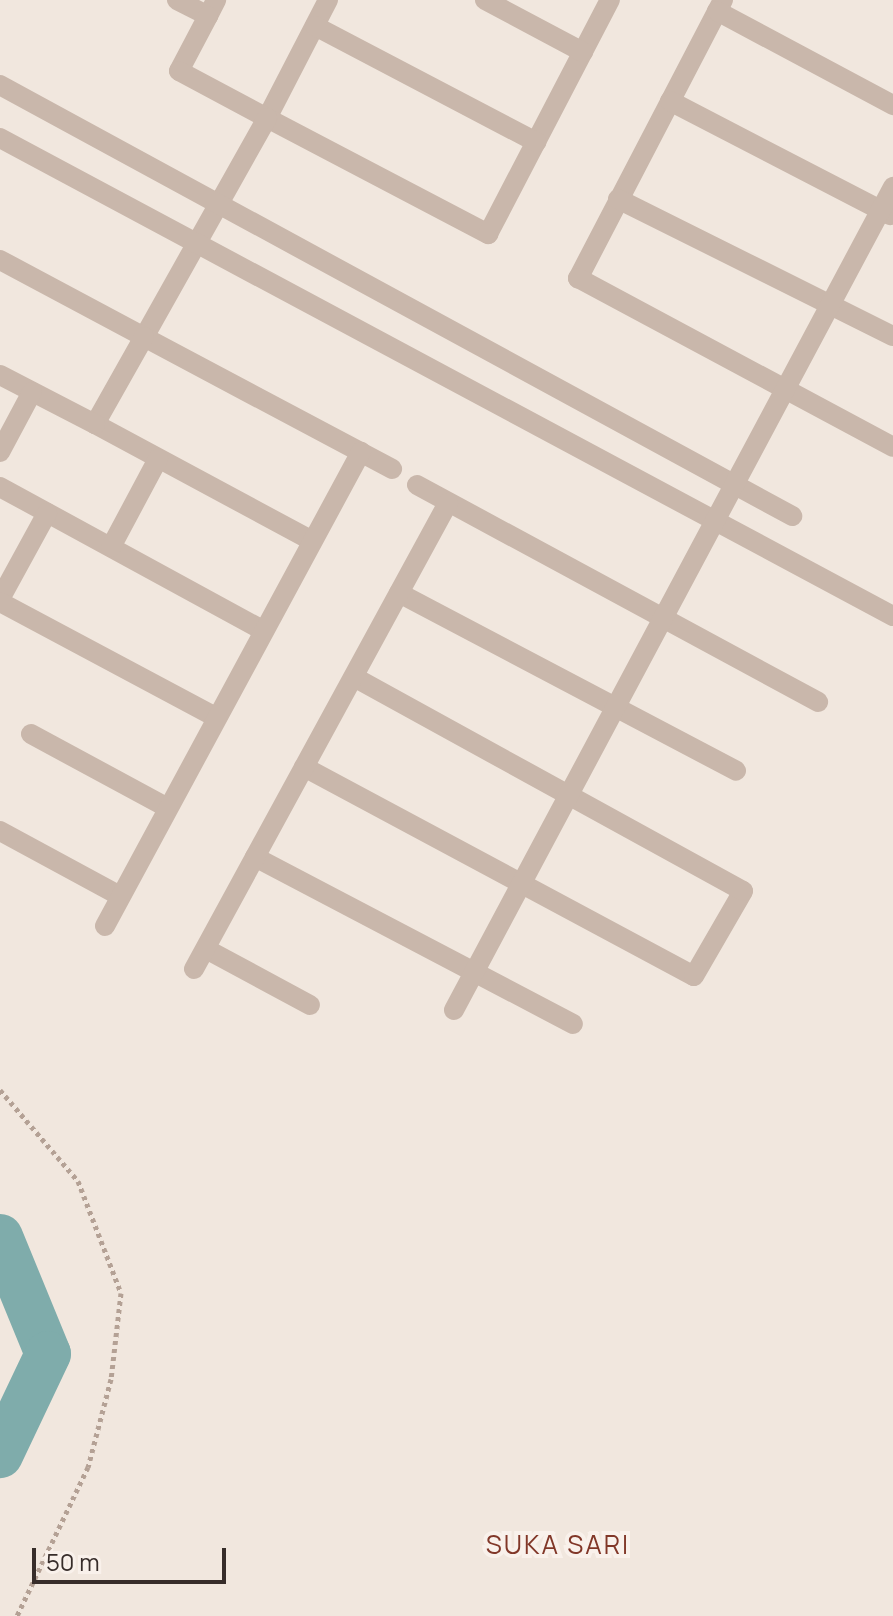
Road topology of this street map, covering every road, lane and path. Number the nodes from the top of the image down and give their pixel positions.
1 (177, 0) edge
2 (328, 0) edge
3 (485, 0) edge
4 (610, 0) edge
5 (720, 6) edge
6 (212, 8) edge
7 (315, 26) junction
8 (583, 52) junction
9 (0, 85) edge
10 (670, 101) junction
11 (893, 105) edge
12 (267, 118) junction
13 (0, 138) edge
14 (536, 142) junction
15 (893, 187) edge
16 (618, 199) junction
17 (220, 206) junction
18 (887, 213) edge
19 (195, 241) junction
20 (0, 260) edge
21 (830, 304) junction
22 (893, 336) edge
23 (144, 337) junction
24 (0, 375) edge
25 (783, 391) junction
26 (32, 392) junction
27 (95, 424) junction
28 (893, 447) edge
29 (0, 452) edge
30 (361, 452) junction
31 (158, 459) junction
32 (392, 469) dead end
33 (417, 485) dead end
34 (0, 487) edge
35 (733, 487) junction
36 (448, 503) junction
37 (47, 513) junction
38 (792, 516) dead end
39 (714, 521) junction
40 (310, 540) junction
41 (111, 547) junction
42 (399, 593) junction
43 (0, 601) edge
44 (893, 616) edge
45 (660, 617) junction
46 (262, 630) junction
47 (355, 678) junction
48 (818, 702) dead end
49 (613, 706) junction
50 (215, 717) junction
51 (31, 734) dead end
52 (304, 767) junction
53 (736, 771) dead end
54 (567, 794) junction
55 (166, 807) junction
56 (0, 831) edge
57 (255, 857) junction
58 (519, 884) junction
59 (120, 896) junction
60 (105, 926) dead end
61 (206, 949) junction
62 (194, 969) dead end
63 (473, 974) junction
64 (310, 1005) dead end
65 (454, 1010) dead end
66 (573, 1024) dead end
67 (0, 1090) edge
68 (17, 1616) edge

1 - 6 street
2 - 7 street
3 - 8 street
4 - 8 street
5 - 10 street
5 - 11 street
6 - 12 street
7 - 12 street
7 - 14 street
8 - 14 street
9 - 17 street
10 - 16 street
10 - 18 street
12 - 14 street
12 - 17 street
13 - 19 street
15 - 18 street
16 - 21 street
16 - 25 street
17 - 19 street
17 - 35 street
18 - 21 street
19 - 23 street
19 - 39 street
20 - 23 street
21 - 22 street
21 - 25 street
23 - 27 street
23 - 30 street
24 - 26 street
25 - 28 street
25 - 35 street
26 - 27 street
26 - 29 street
27 - 31 street
30 - 32 street
30 - 40 street
31 - 40 street
31 - 41 street
33 - 36 street
34 - 37 street
35 - 38 street
35 - 39 street
36 - 42 street
36 - 45 street
37 - 41 street
37 - 43 street
39 - 44 street
39 - 45 street
40 - 46 street
41 - 46 street
42 - 47 street
42 - 49 street
43 - 50 street
45 - 48 street
45 - 49 street
46 - 50 street
47 - 52 street
47 - 54 street
49 - 53 street
49 - 54 street
50 - 55 street
51 - 55 street
52 - 57 street
52 - 58 street
54 - 58 street
54 - 58 street
55 - 59 street
56 - 59 street
57 - 61 street
57 - 63 street
58 - 63 street
59 - 60 street
61 - 62 street
61 - 64 street
63 - 65 street
63 - 66 street
67 - 68 path

